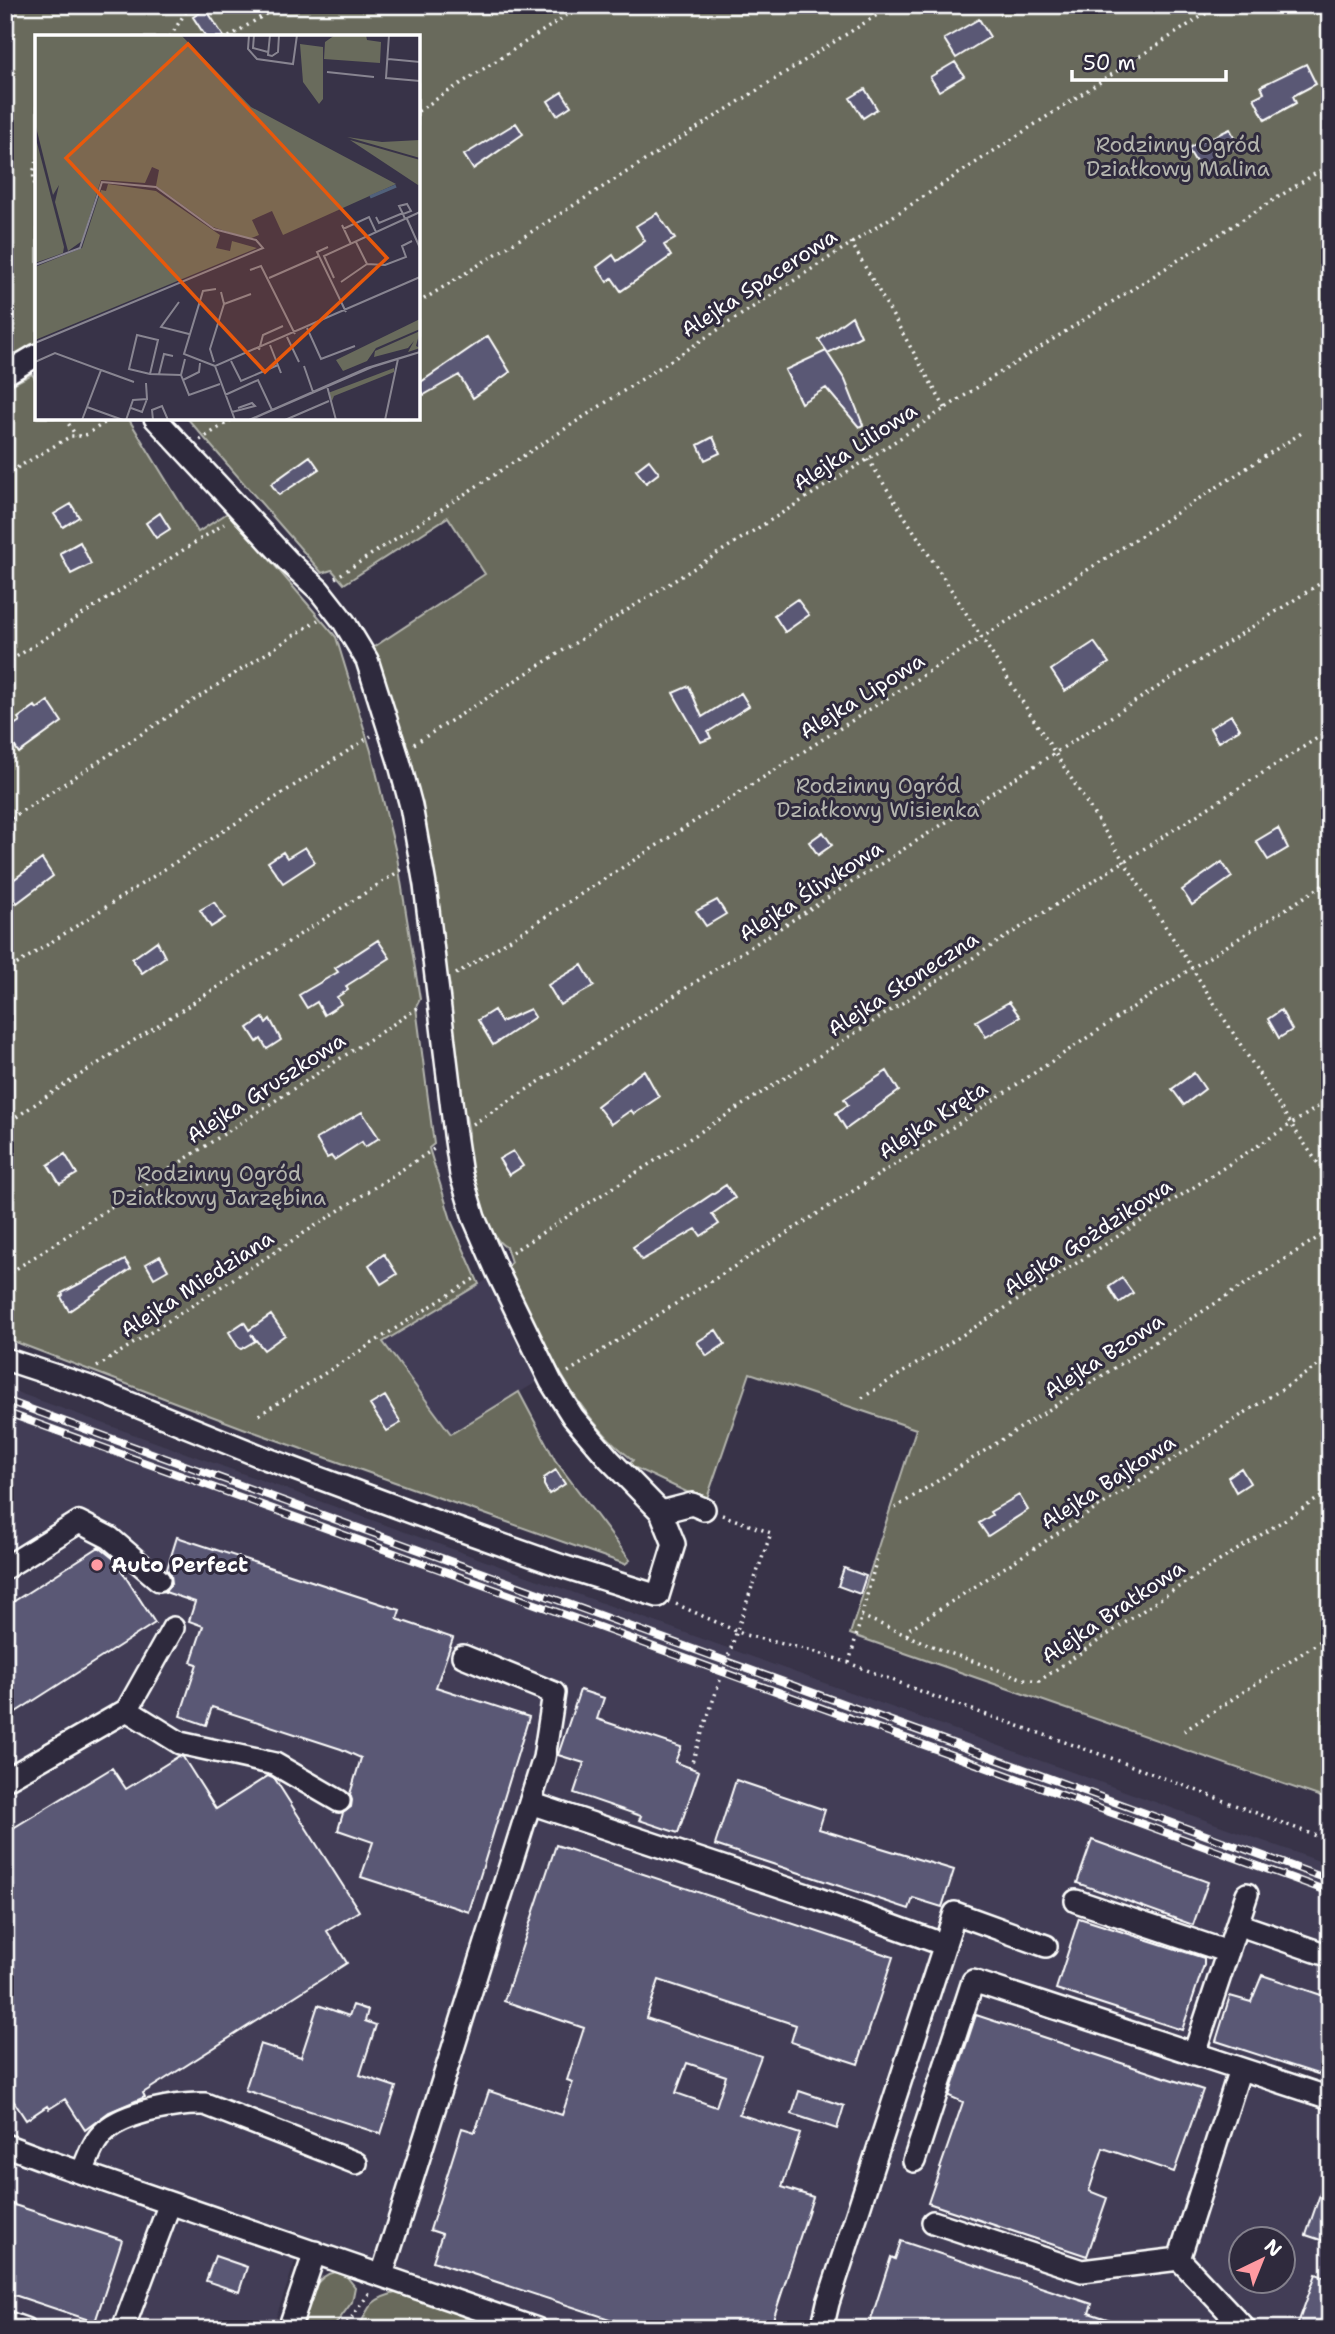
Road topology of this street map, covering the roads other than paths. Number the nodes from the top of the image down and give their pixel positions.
1 (35, 356) edge
2 (5, 374) edge
3 (157, 420) edge
4 (5, 1359) edge
5 (704, 1508) road end
6 (661, 1513) junction
7 (5, 1568) edge
8 (159, 1580) dead end
9 (173, 1628) dead end
10 (463, 1657) dead end
11 (127, 1710) junction
12 (5, 1780) edge
13 (339, 1801) dead end
14 (530, 1803) junction
15 (1247, 1894) dead end
16 (1076, 1901) dead end
17 (1237, 1924) junction
18 (945, 1945) junction
19 (1046, 1945) dead end
20 (1228, 1952) junction
21 (1330, 1956) edge
22 (1194, 2054) junction
23 (1240, 2069) junction
24 (1330, 2098) edge
25 (5, 2145) edge
26 (914, 2161) dead end
27 (356, 2162) dead end
28 (82, 2173) junction
29 (170, 2203) junction
30 (933, 2222) dead end
31 (315, 2252) junction
32 (1179, 2259) junction
33 (382, 2275) junction
34 (480, 2319) edge
35 (5, 2322) edge
36 (25, 2329) edge
37 (123, 2329) edge
38 (289, 2329) edge
39 (537, 2329) edge
40 (822, 2329) edge
41 (1245, 2329) edge

1 - 2 lane
3 - 6 lane
4 - 6 lane
5 - 6 lane
7 - 8 lane
9 - 11 lane
10 - 14 lane
11 - 12 lane
11 - 13 lane
14 - 18 lane
14 - 33 lane
15 - 17 lane
16 - 20 lane
17 - 20 lane
17 - 21 lane
18 - 19 lane
18 - 40 lane
20 - 22 lane
22 - 23 lane
22 - 26 lane
23 - 24 lane
23 - 32 lane
25 - 28 lane
27 - 28 lane
28 - 29 lane
29 - 31 lane
29 - 37 lane
30 - 32 lane
31 - 33 lane
31 - 38 lane
32 - 41 lane
33 - 34 lane
34 - 39 lane
35 - 36 lane

